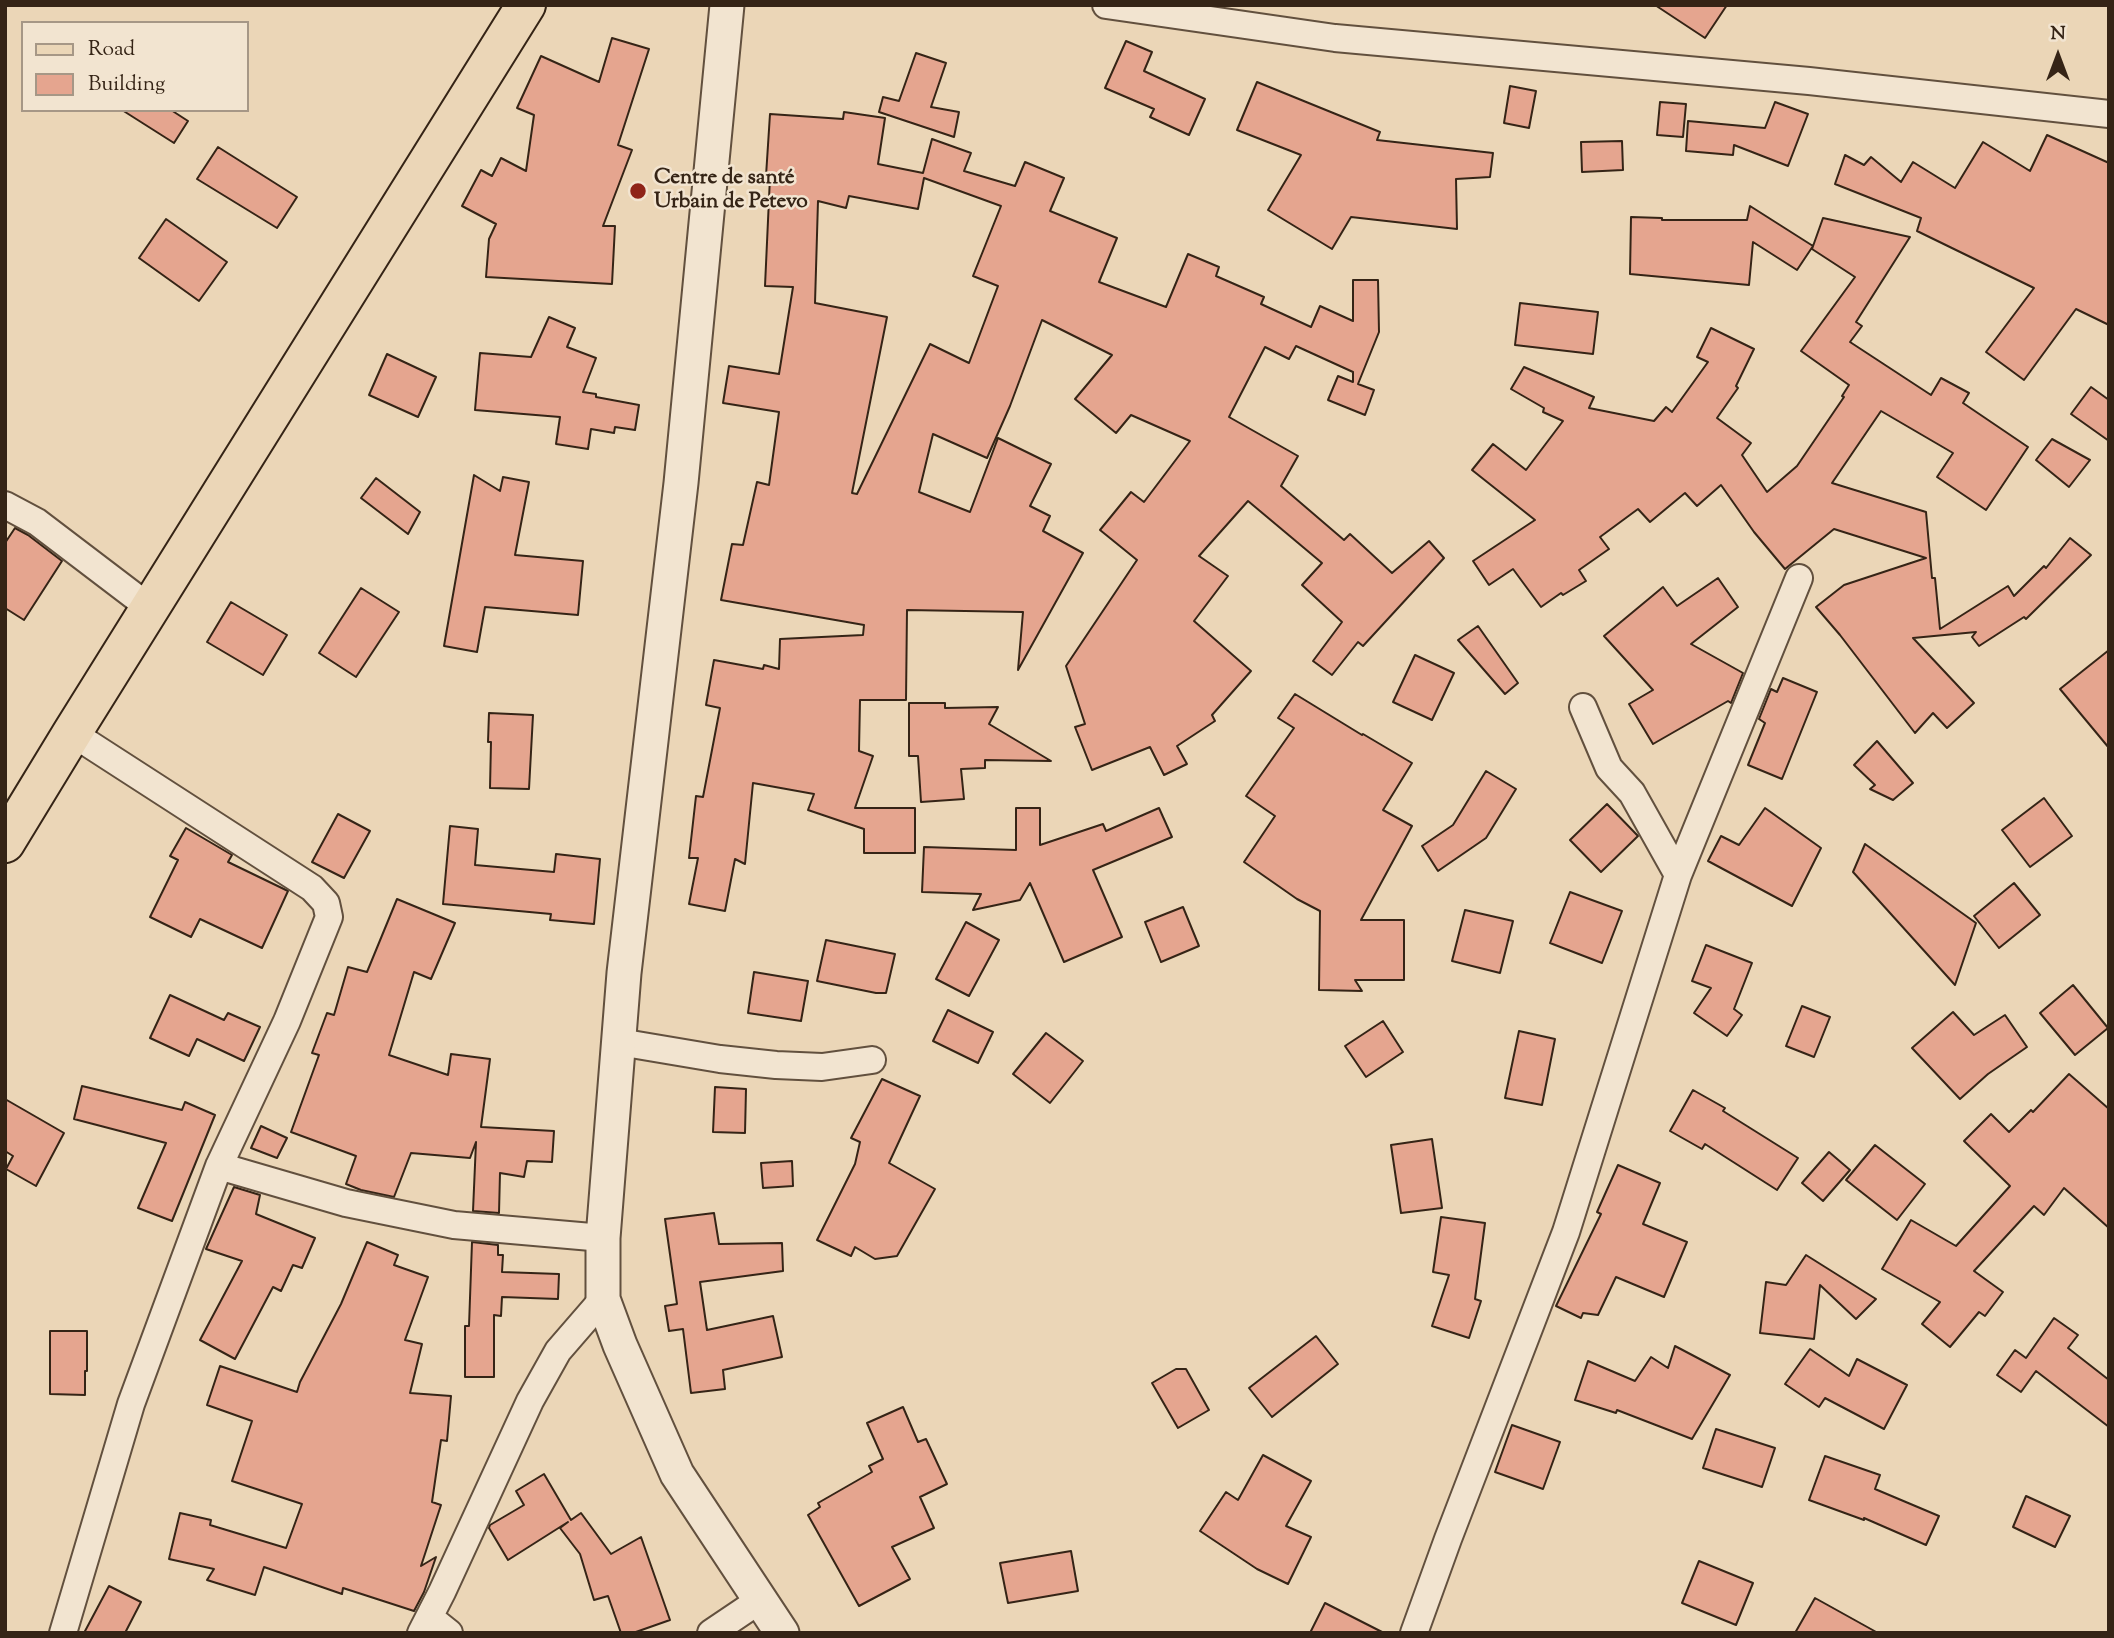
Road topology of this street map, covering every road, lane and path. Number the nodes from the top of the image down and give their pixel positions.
1 (526, 5) edge
2 (727, 5) edge
3 (1107, 5) edge
4 (2109, 114) edge
5 (5, 505) edge
6 (1799, 578) dead end
7 (150, 608) junction
8 (1583, 707) dead end
9 (72, 733) junction
10 (5, 844) edge
11 (1678, 875) junction
12 (618, 1042) junction
13 (872, 1060) dead end
14 (219, 1166) junction
15 (603, 1238) junction
16 (603, 1299) junction
17 (760, 1600) junction
18 (433, 1628) edge
19 (63, 1633) edge
20 (710, 1633) edge
21 (782, 1633) edge
22 (1414, 1633) edge

1 - 7 main road
2 - 12 street
3 - 4 street
5 - 7 street
6 - 11 street
7 - 9 main road
8 - 11 street
9 - 10 main road
9 - 14 street
11 - 22 street
12 - 13 street
12 - 15 street
14 - 15 street
14 - 19 street
15 - 16 street
16 - 17 street
16 - 18 street
17 - 20 street
17 - 21 street

